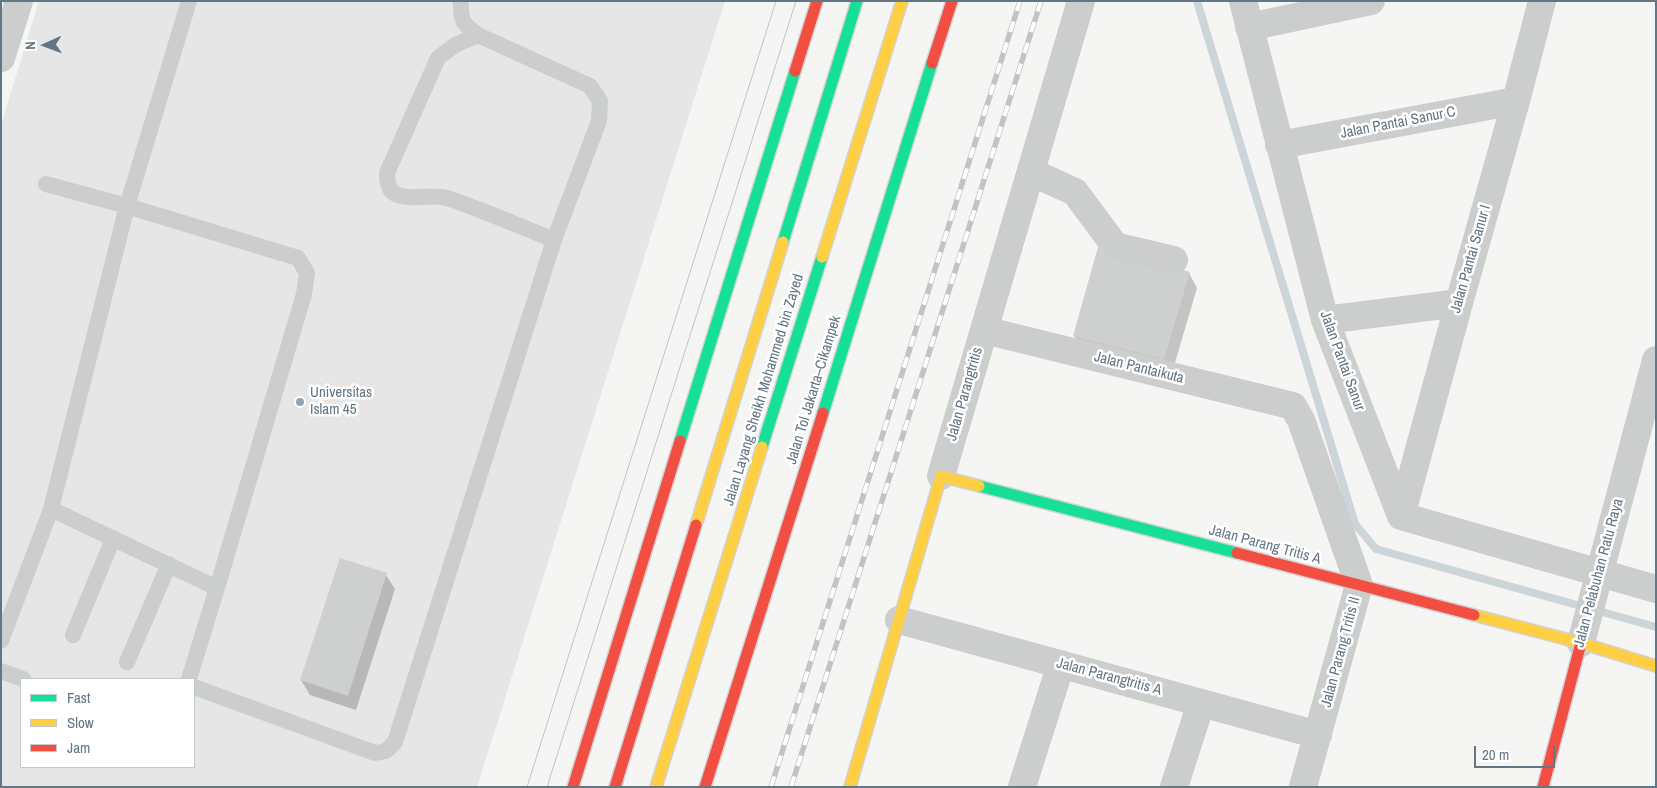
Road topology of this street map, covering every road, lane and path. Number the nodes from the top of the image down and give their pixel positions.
1 (19, 1) edge
2 (189, 1) edge
3 (461, 1) edge
4 (817, 1) edge
5 (857, 1) edge
6 (902, 1) edge
7 (952, 1) edge
8 (1081, 1) edge
9 (1371, 1) edge
10 (1542, 1) edge
11 (1246, 14) edge
12 (478, 35) junction
13 (1, 58) edge
14 (1516, 101) junction
15 (1280, 145) junction
16 (1030, 172) junction
17 (46, 184) dead end
18 (127, 206) junction
19 (554, 240) junction
20 (1174, 260) dead end
21 (1459, 303) junction
22 (1325, 320) junction
23 (984, 330) junction
24 (1656, 360) edge
25 (1294, 406) joint
26 (941, 476) junction
27 (51, 509) junction
28 (1401, 516) junction
29 (113, 539) junction
30 (168, 564) junction
31 (1597, 583) junction
32 (1359, 585) junction
33 (217, 588) junction
34 (1656, 589) edge
35 (899, 620) junction
36 (73, 635) dead end
37 (1583, 637) junction
38 (1, 641) edge
39 (127, 662) dead end
40 (1061, 664) junction
41 (1656, 666) edge
42 (1, 671) edge
43 (20, 678) edge
44 (189, 678) edge
45 (195, 687) edge
46 (1201, 703) junction
47 (1318, 735) junction
48 (573, 787) edge
49 (615, 787) edge
50 (656, 787) edge
51 (705, 787) edge
52 (850, 787) edge
53 (1022, 787) edge
54 (1174, 787) edge
55 (1303, 787) edge
56 (1543, 787) edge

1 - 13 street
2 - 18 lane
3 - 12 lane
4 - 48 main road
5 - 49 main road, Jalan Layang Sheikh Mohammed bin Zayed
6 - 50 main road, Jalan Layang Sheikh Mohammed bin Zayed
7 - 51 main road, Jalan Tol Jakarta–Cikampek
8 - 16 street, Jalan Parangtritis
9 - 11 street
10 - 14 street, Jalan Pantai Sanur I
11 - 15 street, Jalan Pantai Sanur
12 - 19 lane
12 - 19 lane
14 - 15 street, Jalan Pantai Sanur C
14 - 21 street, Jalan Pantai Sanur I
15 - 22 street, Jalan Pantai Sanur
16 - 20 street
16 - 23 street, Jalan Parangtritis
17 - 18 lane
18 - 27 lane
18 - 33 lane
19 - 45 lane
21 - 22 street
21 - 28 street, Jalan Pantai Sanur I
22 - 28 street, Jalan Pantai Sanur
23 - 25 street, Jalan Pantaikuta
23 - 26 street, Jalan Parangtritis
24 - 31 street, Jalan Pelabuhan Ratu Raya
25 - 32 street, Jalan Parang Tritis II
26 - 32 main road, Jalan Parang Tritis A
26 - 35 main road, Jalan Parangtritis
27 - 29 lane
27 - 38 lane
28 - 31 street
29 - 30 lane
29 - 36 lane
30 - 33 lane
30 - 39 lane
31 - 34 street
31 - 37 street, Jalan Pelabuhan Ratu Raya
32 - 37 main road, Jalan Parang Tritis A
32 - 47 street, Jalan Parang Tritis II
33 - 44 lane
35 - 40 street, Jalan Parangtritis A
35 - 52 main road, Jalan Parangtritis
37 - 41 main road, Jalan Parang Tritis A
37 - 56 main road, Jalan Pelabuhan Ratu Raya
40 - 46 street, Jalan Parangtritis A
40 - 53 street
42 - 43 lane
46 - 47 street, Jalan Parangtritis A
46 - 54 street
47 - 55 street, Jalan Parang Tritis II

